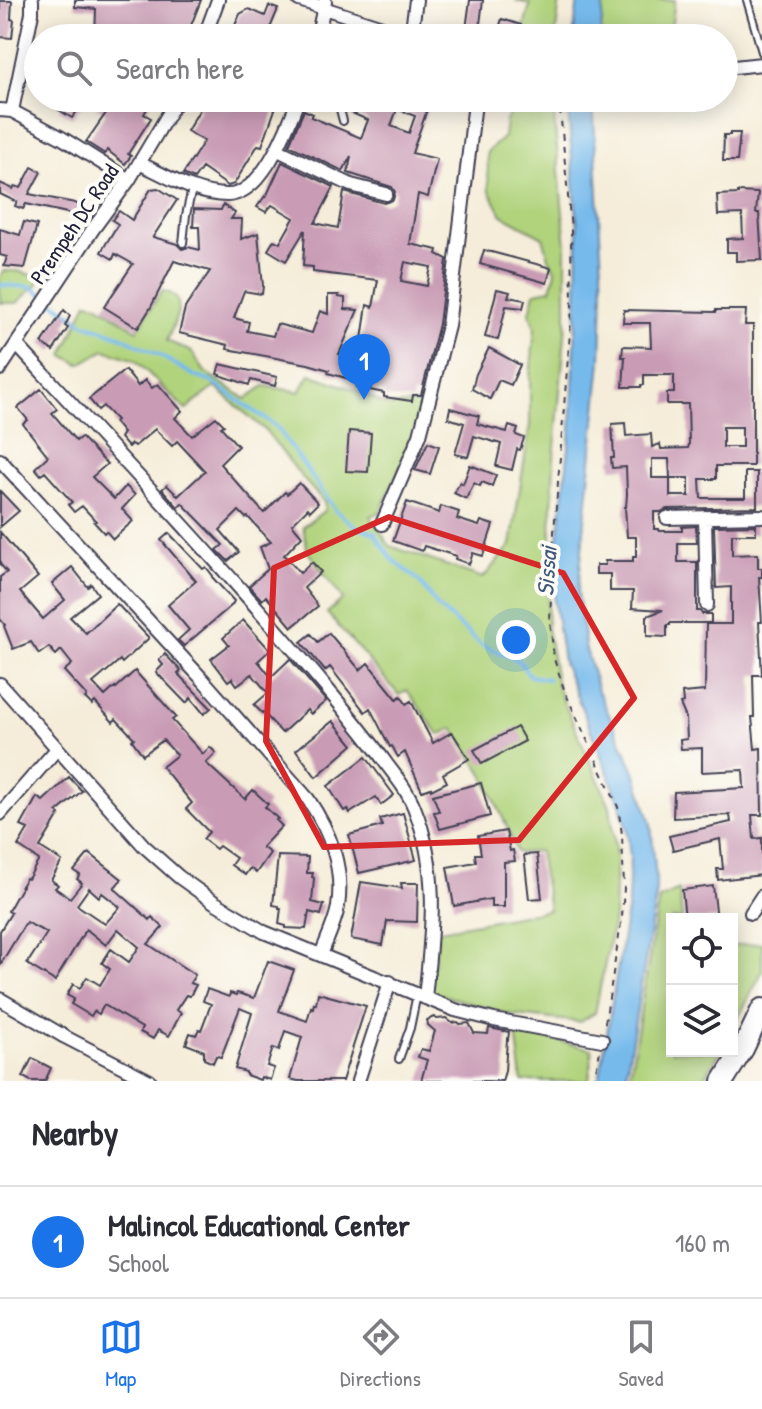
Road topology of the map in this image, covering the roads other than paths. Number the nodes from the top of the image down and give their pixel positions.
1 (32, 0) edge
2 (218, 0) edge
3 (299, 0) edge
4 (416, 0) edge
5 (747, 0) edge
6 (325, 4) edge
7 (29, 24) edge
8 (209, 24) edge
9 (320, 24) edge
10 (379, 24) edge
11 (415, 24) edge
12 (24, 43) edge
13 (762, 52) edge
14 (762, 64) edge
15 (738, 67) edge
16 (6, 110) edge
17 (170, 112) edge
18 (293, 112) edge
19 (341, 112) edge
20 (474, 112) edge
21 (343, 121) dead end
22 (278, 150) junction
23 (139, 163) junction
24 (129, 180) junction
25 (192, 189) junction
26 (386, 194) dead end
27 (183, 243) dead end
28 (17, 345) junction
29 (0, 369) edge
30 (0, 460) edge
31 (762, 516) edge
32 (705, 517) junction
33 (667, 518) dead end
34 (382, 524) dead end
35 (707, 605) dead end
36 (0, 684) edge
37 (56, 750) junction
38 (0, 814) edge
39 (762, 896) edge
40 (751, 913) dead end
41 (321, 955) junction
42 (390, 982) junction
43 (421, 996) junction
44 (0, 999) edge
45 (762, 1009) edge
46 (602, 1040) road end
47 (399, 1059) dead end
48 (150, 1081) edge
49 (358, 1081) edge
50 (723, 1081) edge

1 - 7 street
2 - 8 street
3 - 6 street
4 - 11 street
5 - 13 lane
6 - 9 street
6 - 10 street
12 - 16 street
14 - 15 street
16 - 24 street
17 - 23 street, Prempeh DC Road
18 - 22 street
19 - 21 lane
20 - 34 street
22 - 25 street
22 - 26 street
23 - 24 street, Prempeh DC Road
23 - 25 street
24 - 28 street, Prempeh DC Road
25 - 27 lane
28 - 29 street, Prempeh DC Road
28 - 43 street
30 - 41 street
31 - 32 street
32 - 33 street
32 - 35 street
36 - 37 street
37 - 38 street
37 - 41 street
39 - 40 street
41 - 42 street
42 - 43 street
42 - 49 street
43 - 46 street
43 - 47 lane
44 - 48 street
45 - 50 highway

